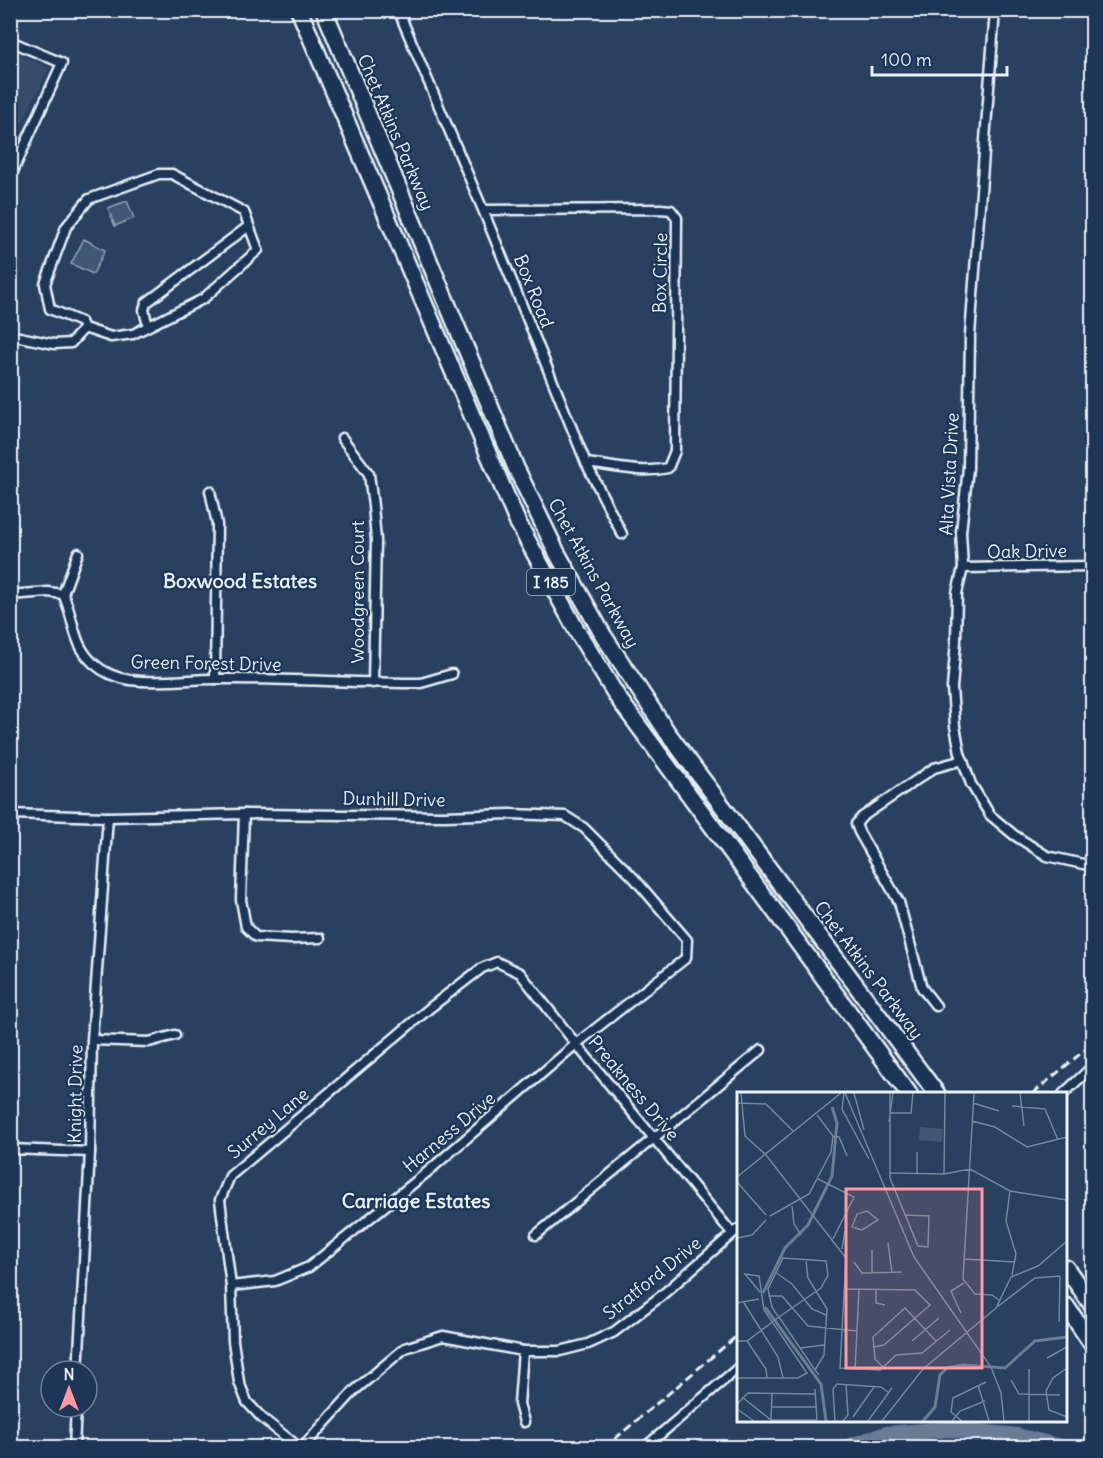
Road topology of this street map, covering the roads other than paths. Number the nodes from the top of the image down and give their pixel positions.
1 (299, 10) edge
2 (324, 10) edge
3 (398, 10) edge
4 (995, 10) edge
5 (10, 40) edge
6 (10, 178) edge
7 (483, 210) junction
8 (249, 226) junction
9 (148, 326) junction
10 (84, 328) junction
11 (10, 335) edge
12 (342, 438) dead end
13 (586, 463) junction
14 (210, 491) dead end
15 (622, 534) dead end
16 (78, 554) dead end
17 (1092, 566) edge
18 (963, 568) junction
19 (63, 594) junction
20 (10, 595) edge
21 (452, 674) dead end
22 (215, 679) junction
23 (373, 683) junction
24 (963, 760) junction
25 (244, 813) junction
26 (10, 814) edge
27 (108, 817) junction
28 (1092, 866) edge
29 (320, 938) dead end
30 (508, 968) joint
31 (671, 970) joint
32 (936, 1006) dead end
33 (175, 1035) dead end
34 (92, 1041) junction
35 (576, 1044) junction
36 (761, 1050) dead end
37 (1092, 1067) edge
38 (908, 1092) edge
39 (936, 1092) edge
40 (1065, 1092) edge
41 (654, 1139) junction
42 (10, 1149) edge
43 (90, 1152) junction
44 (735, 1231) edge
45 (536, 1235) dead end
46 (1067, 1271) edge
47 (231, 1286) junction
48 (1092, 1305) edge
49 (1067, 1309) edge
50 (1092, 1344) edge
51 (523, 1351) junction
52 (79, 1359) edge
53 (737, 1369) edge
54 (75, 1419) edge
55 (524, 1422) dead end
56 (74, 1448) edge
57 (301, 1448) edge
58 (644, 1448) edge

1 - 38 highway, I 185
2 - 39 highway, Chet Atkins Parkway / I 185
3 - 7 street, Box Road
4 - 18 street, Alta Vista Drive
5 - 6 street
7 - 13 street, Box Road
7 - 13 street, Box Circle
8 - 9 street
8 - 9 street
8 - 10 street
9 - 10 street
10 - 11 street
12 - 23 street, Woodgreen Court
13 - 15 street, Box Road
14 - 22 street
16 - 19 street
17 - 18 street, Oak Drive
18 - 24 street, Alta Vista Drive
19 - 20 street
19 - 22 street, Green Forest Drive
21 - 23 street, Green Forest Drive
22 - 23 street, Green Forest Drive
24 - 28 street, Alta Vista Drive
24 - 32 street
25 - 27 street, Dunhill Drive
25 - 29 street
25 - 31 street, Dunhill Drive
26 - 27 street, Dunhill Drive
27 - 34 street, Knight Drive
30 - 35 street, Preakness Drive
30 - 47 street, Surrey Lane
31 - 35 street, Harness Drive
33 - 34 street
34 - 43 street, Knight Drive
35 - 41 street, Preakness Drive
35 - 47 street, Harness Drive
36 - 41 street
37 - 40 street
41 - 44 street, Preakness Drive
41 - 45 street
42 - 43 street
43 - 52 street, Knight Drive
44 - 51 street, Stratford Drive
46 - 48 highway
47 - 57 street, Surrey Lane
49 - 50 highway
51 - 55 street
51 - 57 street, Stratford Drive
53 - 58 street
54 - 56 street

